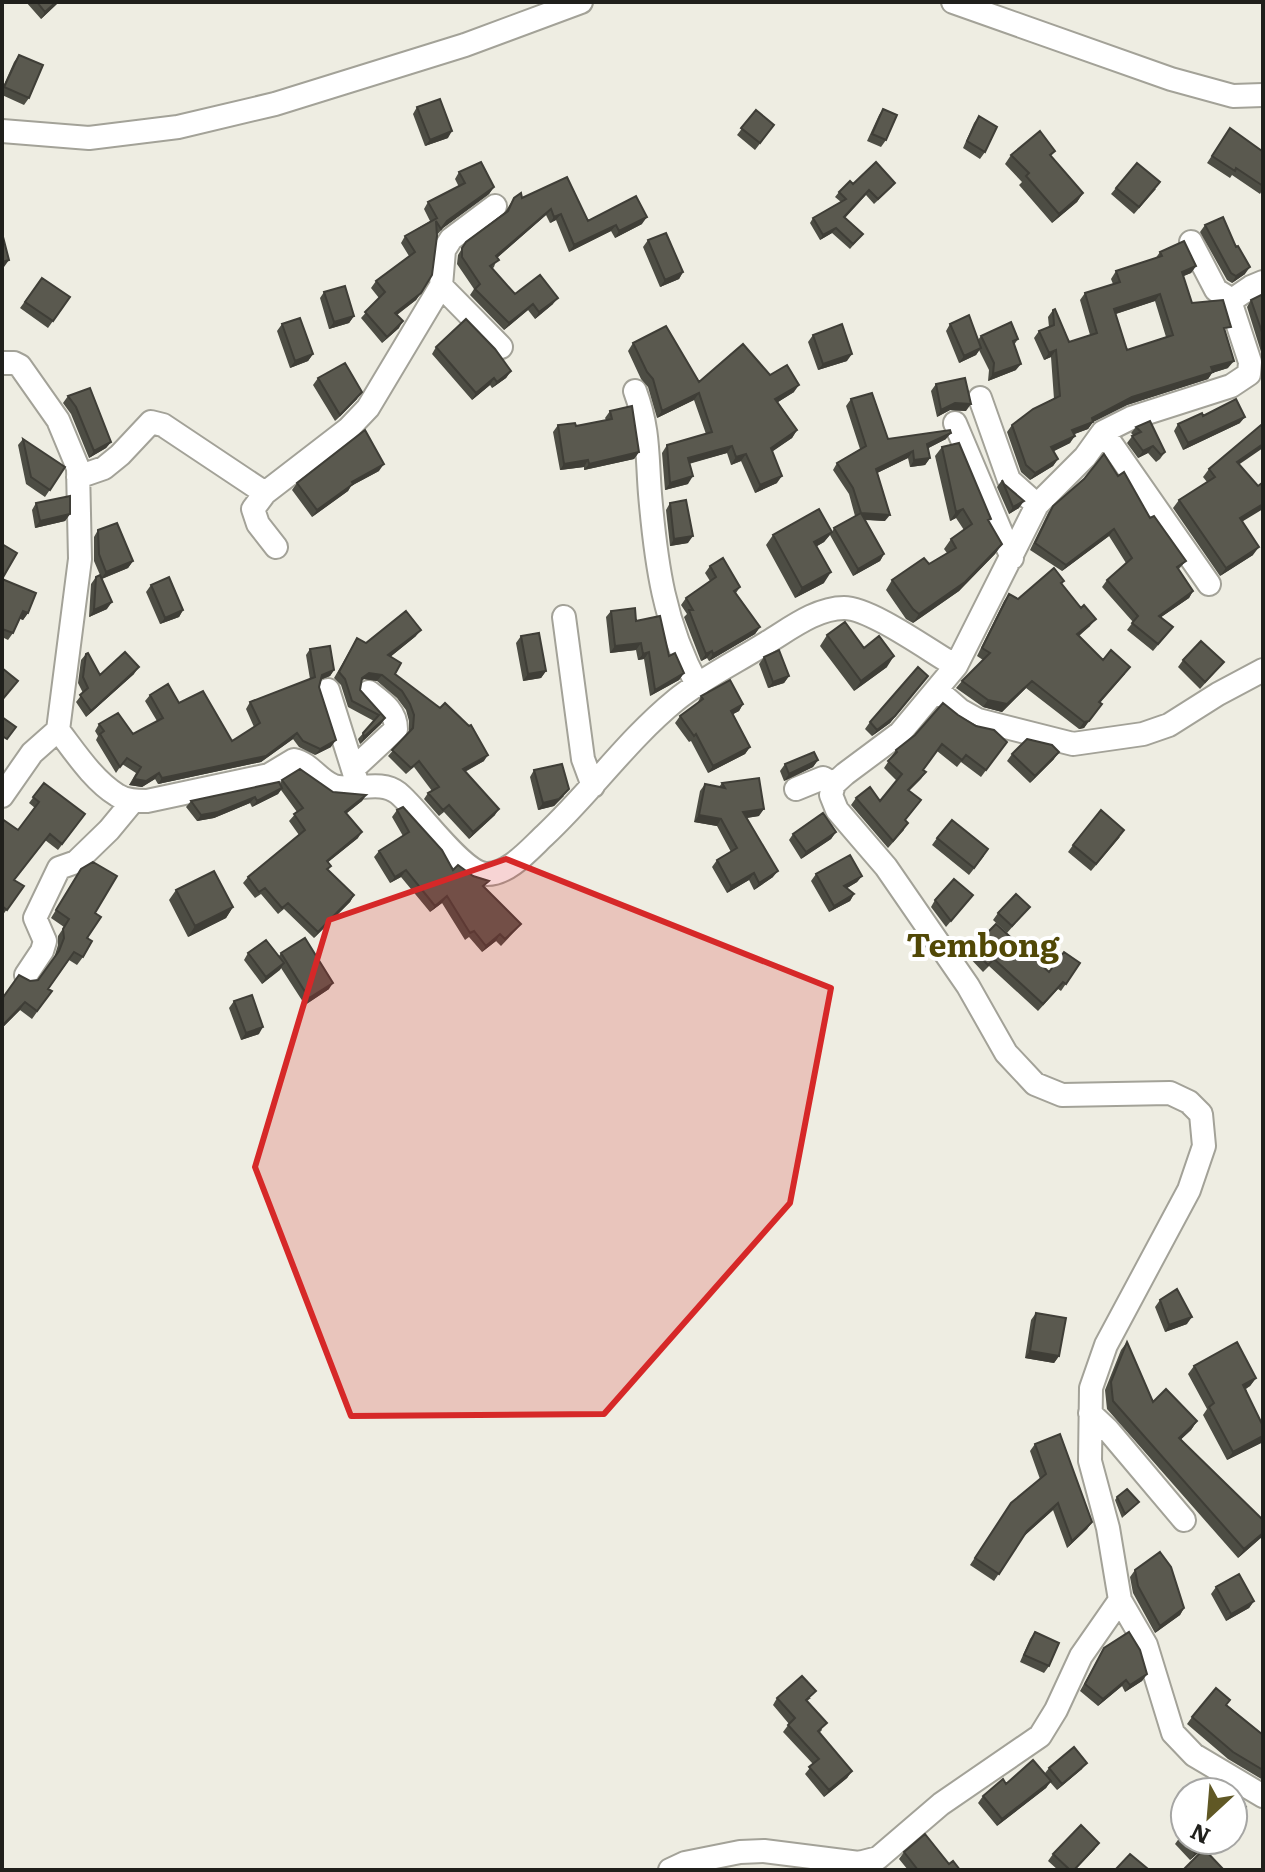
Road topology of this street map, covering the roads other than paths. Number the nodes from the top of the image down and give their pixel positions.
1 (581, 2) edge
2 (953, 2) edge
3 (1263, 95) edge
4 (2, 131) edge
5 (495, 206) dead end
6 (1191, 242) dead end
7 (1263, 282) edge
8 (441, 286) junction
9 (1232, 300) junction
10 (501, 347) dead end
11 (2, 363) edge
12 (635, 391) dead end
13 (980, 398) dead end
14 (955, 423) dead end
15 (1103, 432) junction
16 (78, 477) junction
17 (265, 493) junction
18 (1037, 505) junction
19 (276, 547) dead end
20 (1012, 558) junction
21 (1209, 584) dead end
22 (564, 617) dead end
23 (956, 666) junction
24 (1263, 670) edge
25 (698, 686) junction
26 (328, 690) dead end
27 (937, 690) junction
28 (369, 692) dead end
29 (58, 730) junction
30 (356, 779) junction
31 (834, 784) junction
32 (593, 786) junction
33 (796, 789) dead end
34 (3, 790) edge
35 (133, 801) junction
36 (26, 975) edge
37 (1090, 1413) junction
38 (1184, 1520) dead end
39 (1120, 1600) junction
40 (1263, 1796) edge
41 (670, 1870) edge

1 - 4 street
2 - 3 street
5 - 8 street
6 - 9 street
7 - 9 street
8 - 10 street
8 - 17 street
9 - 15 street
11 - 16 street
12 - 25 street
13 - 18 street
14 - 20 street
15 - 18 street
15 - 21 street
16 - 17 street
16 - 29 street
17 - 19 street
18 - 20 street
20 - 23 street
22 - 32 street
23 - 25 street
23 - 27 street
24 - 27 street
25 - 32 street
26 - 30 street
27 - 31 street
28 - 30 street
29 - 34 street
29 - 35 street
30 - 32 street
30 - 35 street
31 - 33 street
31 - 37 street
35 - 36 street
37 - 38 street
37 - 39 street
39 - 40 street
39 - 41 street

